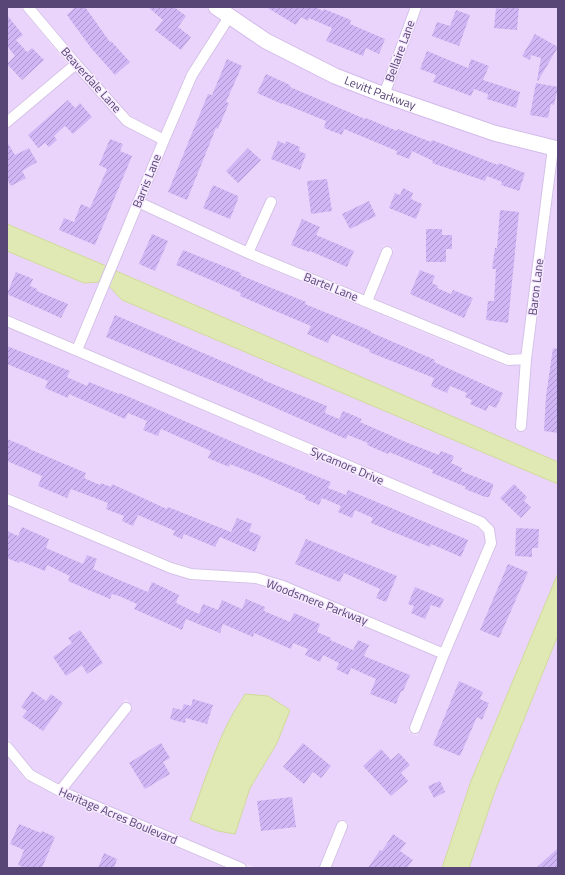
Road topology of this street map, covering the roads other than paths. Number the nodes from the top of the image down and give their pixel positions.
1 (28, 7) edge
2 (216, 7) edge
3 (416, 7) edge
4 (229, 17) junction
5 (76, 64) junction
6 (384, 95) junction
7 (7, 122) edge
8 (164, 140) junction
9 (556, 149) edge
10 (138, 202) junction
11 (271, 202) dead end
12 (387, 252) dead end
13 (248, 253) junction
14 (367, 301) junction
15 (7, 321) edge
16 (77, 350) junction
17 (526, 359) junction
18 (521, 426) dead end
19 (7, 499) edge
20 (444, 654) junction
21 (126, 708) dead end
22 (415, 728) dead end
23 (7, 746) edge
24 (60, 791) junction
25 (342, 826) dead end
26 (241, 868) edge
27 (324, 868) edge

1 - 5 street, Beaverdale Lane
2 - 4 street, Levitt Parkway
3 - 6 street, Bellaire Lane
4 - 6 street, Levitt Parkway
4 - 8 street, Barris Lane
5 - 7 street
5 - 8 street, Beaverdale Lane
6 - 9 street, Levitt Parkway
8 - 10 street, Barris Lane
9 - 17 street, Baron Lane
10 - 13 street, Bartel Lane
10 - 16 street, Barris Lane
11 - 13 street
12 - 14 street
13 - 14 street, Bartel Lane
14 - 17 street, Bartel Lane
15 - 16 street, Sycamore Drive
16 - 20 street, Sycamore Drive
17 - 18 street, Baron Lane
19 - 20 street, Woodsmere Parkway
20 - 22 street, Sycamore Drive
21 - 24 street
23 - 24 street, Heritage Acres Boulevard
24 - 26 street, Heritage Acres Boulevard
25 - 27 street

